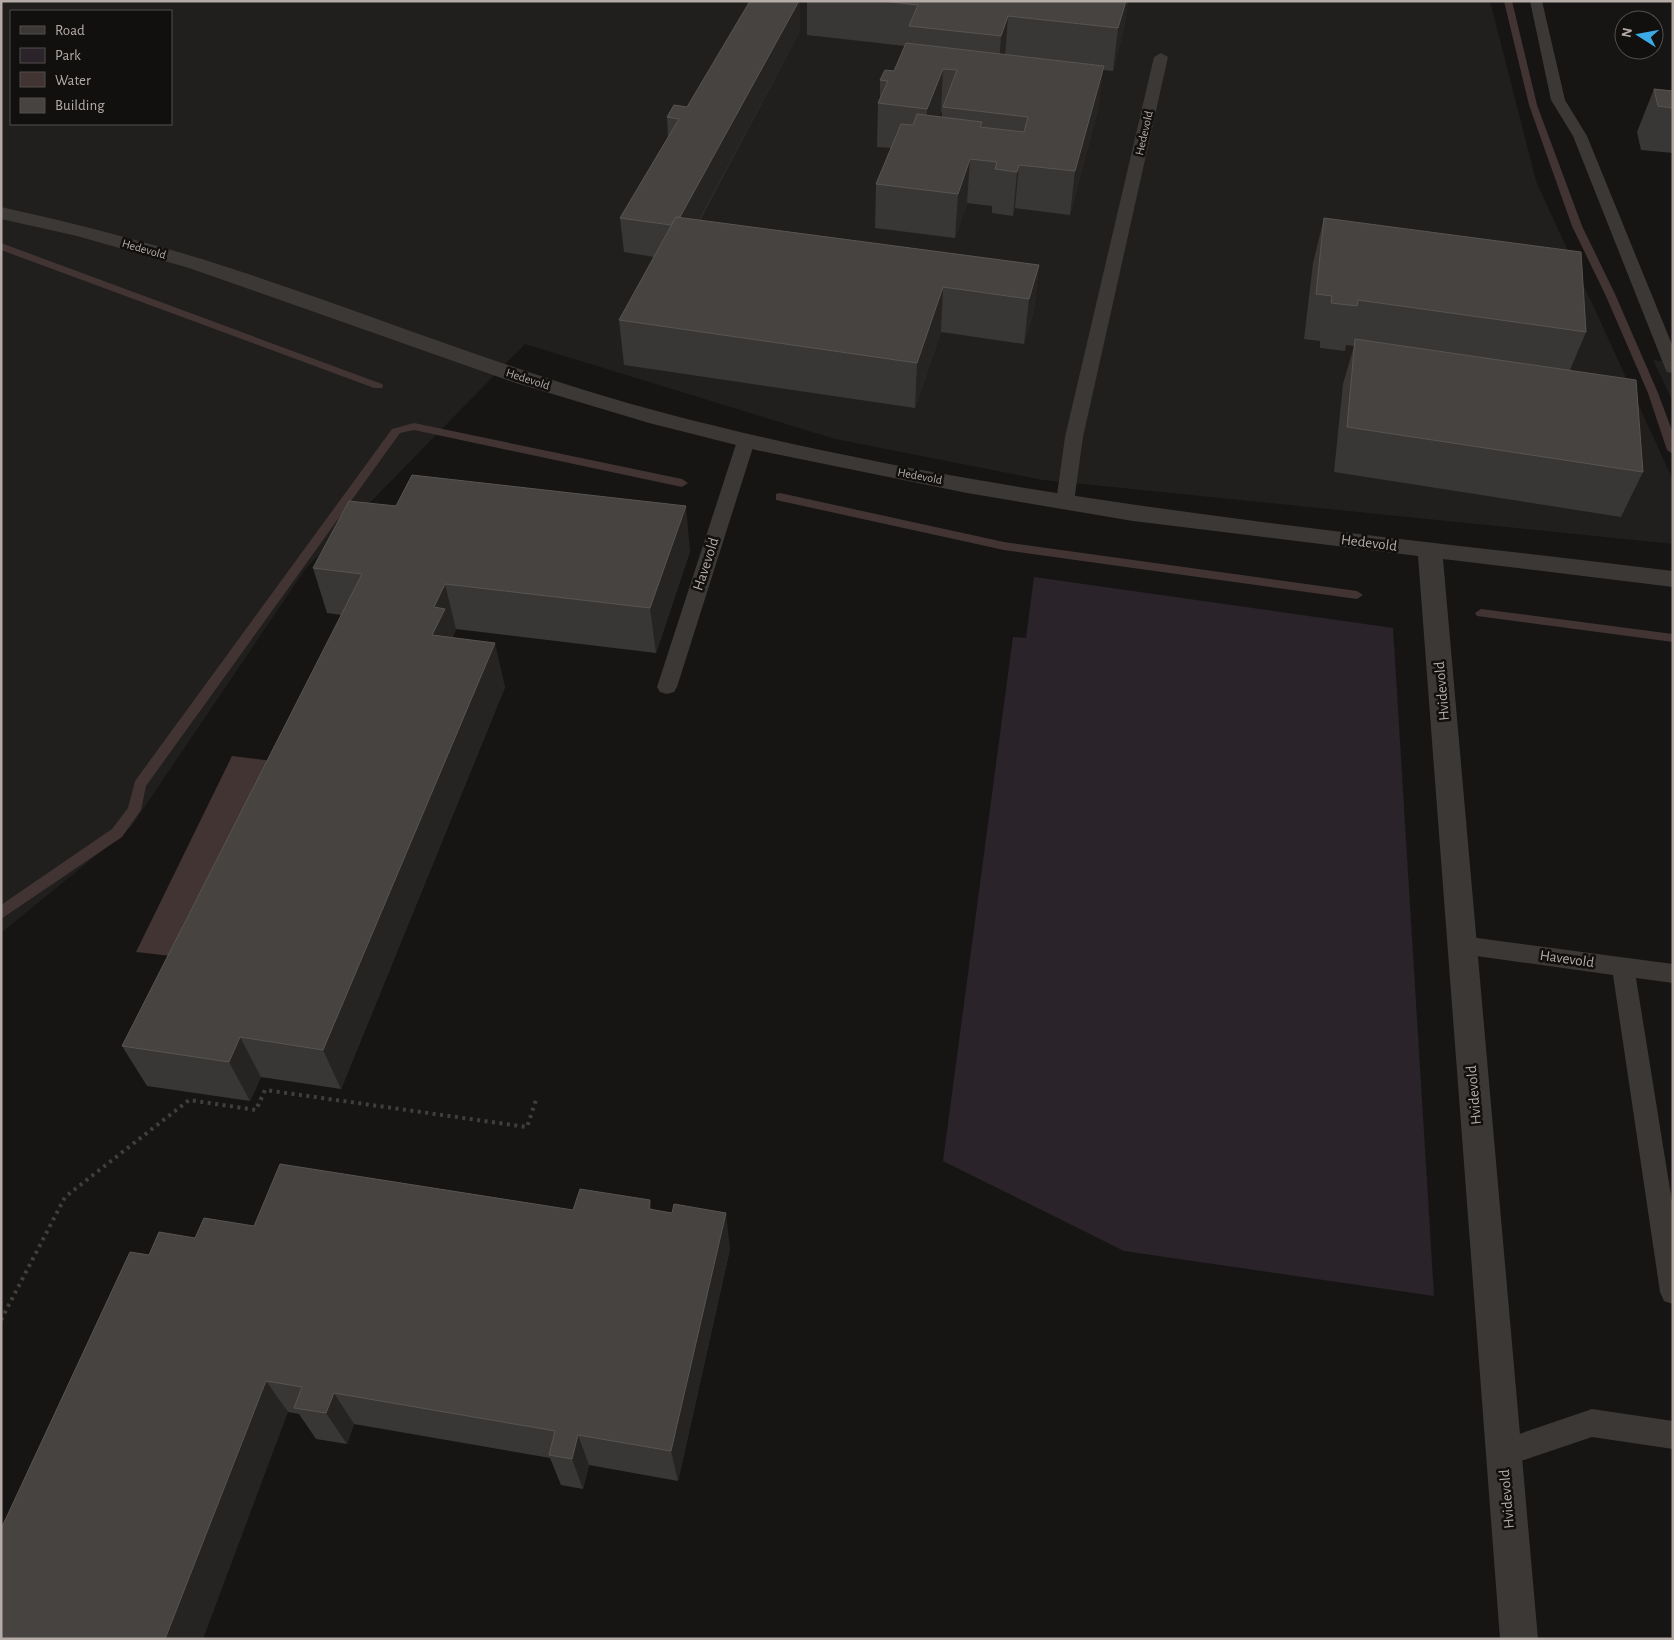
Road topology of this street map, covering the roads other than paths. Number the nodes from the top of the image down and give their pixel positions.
1 (1536, 1) edge
2 (1161, 57) dead end
3 (1, 213) edge
4 (1673, 368) edge
5 (746, 441) junction
6 (1066, 502) junction
7 (1430, 551) junction
8 (1673, 579) edge
9 (666, 687) dead end
10 (1462, 945) junction
11 (1623, 967) junction
12 (1673, 974) edge
13 (1673, 1292) edge
14 (1673, 1435) edge
15 (1503, 1453) junction
16 (1519, 1639) edge

1 - 4 lane
2 - 6 lane, Hedevold
3 - 5 street, Hedevold
5 - 6 street, Hedevold
5 - 9 lane, Havevold
6 - 7 street, Hedevold
7 - 8 street, Hedevold
7 - 10 street, Hvidevold
10 - 11 lane, Havevold
10 - 15 street, Hvidevold
11 - 12 lane, Havevold
11 - 13 lane
14 - 15 lane
15 - 16 street, Hvidevold

